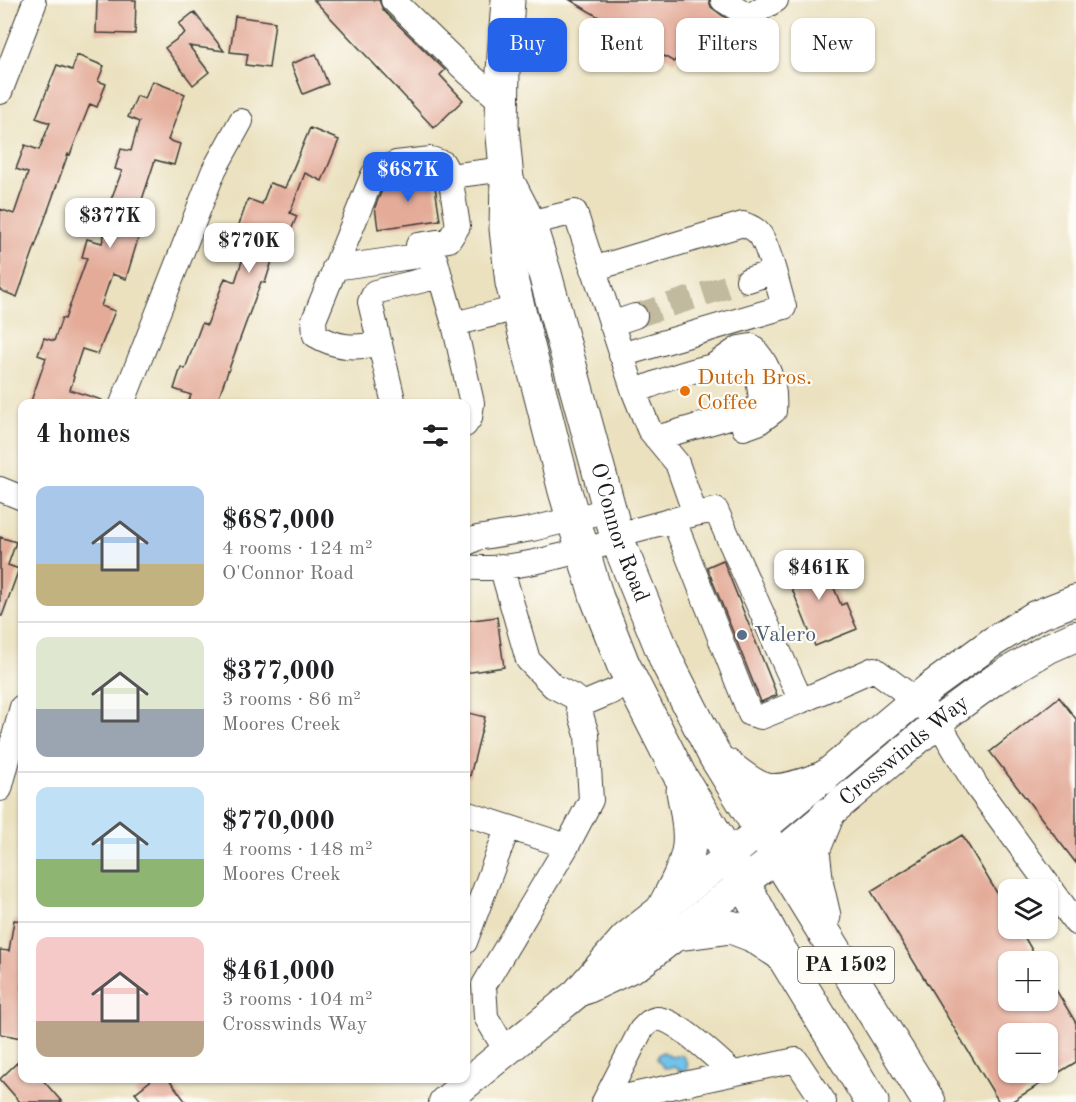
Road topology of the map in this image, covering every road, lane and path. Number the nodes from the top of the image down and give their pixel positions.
1 (508, 0) edge
2 (723, 0) edge
3 (776, 0) edge
4 (34, 4) dead end
5 (402, 4) edge
6 (0, 92) edge
7 (503, 103) junction
8 (241, 121) dead end
9 (507, 174) junction
10 (450, 176) junction
11 (529, 223) junction
12 (337, 259) junction
13 (594, 269) junction
14 (773, 272) junction
15 (440, 276) junction
16 (748, 280) tunnel mouth
17 (518, 308) junction
18 (635, 316) tunnel mouth
19 (454, 324) junction
20 (611, 324) junction
21 (380, 344) junction
22 (621, 355) junction
23 (634, 393) junction
24 (124, 399) edge
25 (393, 399) edge
26 (470, 418) edge
27 (662, 445) junction
28 (0, 489) edge
29 (18, 496) edge
30 (684, 517) junction
31 (573, 519) junction
32 (615, 528) junction
33 (470, 542) edge
34 (581, 550) junction
35 (501, 566) junction
36 (470, 568) edge
37 (1076, 600) edge
38 (1076, 636) edge
39 (633, 683) junction
40 (916, 700) junction
41 (801, 701) junction
42 (578, 706) junction
43 (938, 722) junction
44 (18, 723) edge
45 (715, 756) junction
46 (679, 774) junction
47 (823, 778) junction
48 (0, 789) edge
49 (828, 814) junction
50 (470, 815) edge
51 (508, 827) junction
52 (770, 842) junction
53 (567, 846) junction
54 (736, 869) junction
55 (670, 922) junction
56 (1076, 923) edge
57 (470, 929) edge
58 (830, 938) junction
59 (783, 956) junction
60 (470, 1003) edge
61 (486, 1017) junction
62 (506, 1052) junction
63 (733, 1073) junction
64 (470, 1081) edge
65 (468, 1083) edge
66 (604, 1101) edge
67 (444, 1102) edge
68 (824, 1102) edge
69 (872, 1102) edge
70 (929, 1102) edge

1 - 7 highway, O'Connor Road
2 - 3 street
4 - 6 street
5 - 7 street
7 - 9 highway, O'Connor Road
8 - 24 street
9 - 10 street
9 - 11 highway, O'Connor Road
9 - 17 highway, O'Connor Road
10 - 12 street
10 - 12 street
11 - 13 street
11 - 32 highway, O'Connor Road
12 - 15 street
12 - 21 street
13 - 14 street
13 - 20 street
14 - 16 street
14 - 22 street
15 - 19 street
15 - 21 street
17 - 19 street
17 - 31 highway, O'Connor Road
18 - 20 street
19 - 26 street
20 - 22 street
21 - 25 street
22 - 23 street
23 - 27 street
23 - 27 street
27 - 30 street
28 - 29 street
30 - 32 street
30 - 41 street
30 - 41 street
31 - 32 street
31 - 33 street
31 - 34 highway, O'Connor Road
32 - 34 street
32 - 45 highway, O'Connor Road
34 - 35 street
34 - 39 highway, O'Connor Road
35 - 36 street
35 - 42 street
37 - 40 main road, Crosswinds Way
38 - 43 main road, Crosswinds Way
39 - 42 street
39 - 46 highway, O'Connor Road
40 - 41 street
40 - 43 street
40 - 47 main road, Crosswinds Way
42 - 53 street
43 - 49 main road, Crosswinds Way
43 - 56 street
44 - 48 street
45 - 47 highway
45 - 52 highway, O'Connor Road
46 - 54 highway, O'Connor Road
46 - 55 highway
47 - 52 main road, Crosswinds Way
49 - 52 main road, Crosswinds Way
49 - 58 highway
50 - 51 street
51 - 53 street
51 - 57 street
52 - 54 main road
52 - 58 highway, PA 1502
53 - 61 street
54 - 55 main road
54 - 59 highway, PA 1502
55 - 59 highway
55 - 62 main road
58 - 70 highway, PA 1502
59 - 69 highway, PA 1502
60 - 61 street
61 - 62 street
62 - 64 main road
63 - 66 street
63 - 66 street
63 - 68 street
65 - 67 main road

